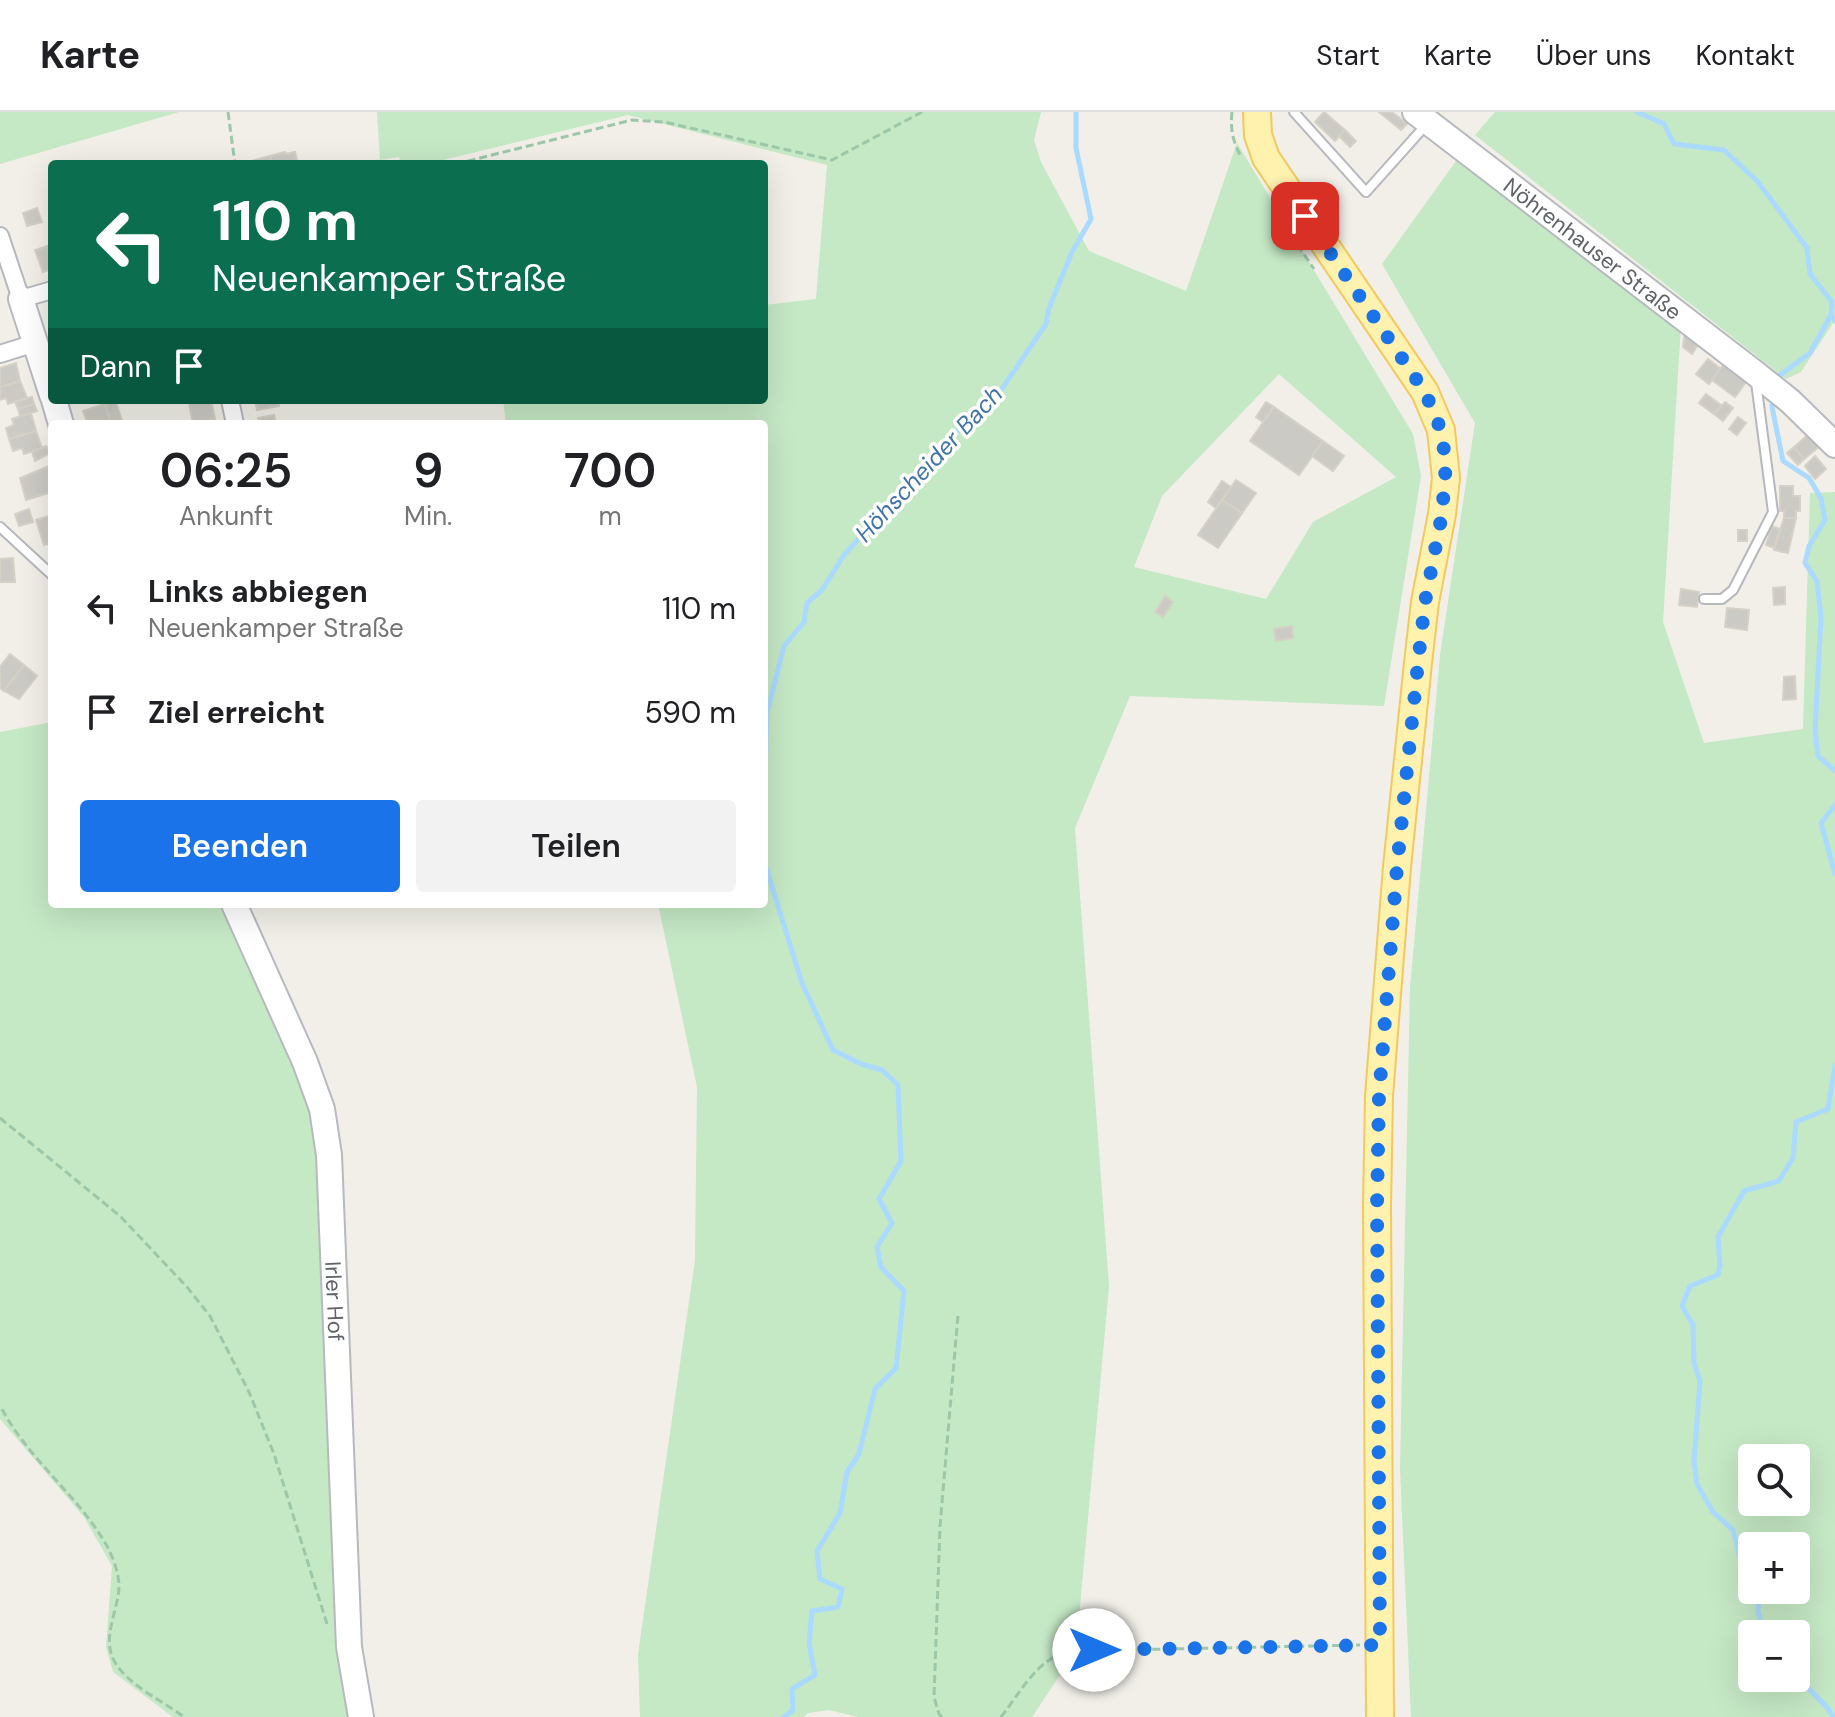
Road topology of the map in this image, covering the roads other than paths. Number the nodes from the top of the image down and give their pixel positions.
1 (1257, 112) edge
2 (1294, 112) edge
3 (1422, 117) edge
4 (0, 236) edge
5 (48, 291) edge
6 (21, 299) junction
7 (35, 343) junction
8 (0, 354) edge
9 (1762, 378) junction
10 (48, 383) edge
11 (1835, 445) edge
12 (0, 527) edge
13 (48, 571) edge
14 (1704, 599) dead end
15 (236, 908) edge
16 (361, 1717) edge
17 (1380, 1717) edge

1 - 17 main road
2 - 3 lane
3 - 9 street, Nöhrenhauser Straße
4 - 6 street
5 - 6 street
6 - 7 street
7 - 8 street
7 - 10 street
9 - 11 street, Nöhrenhauser Straße
9 - 14 lane
12 - 13 lane
15 - 16 street, Irler Hof

